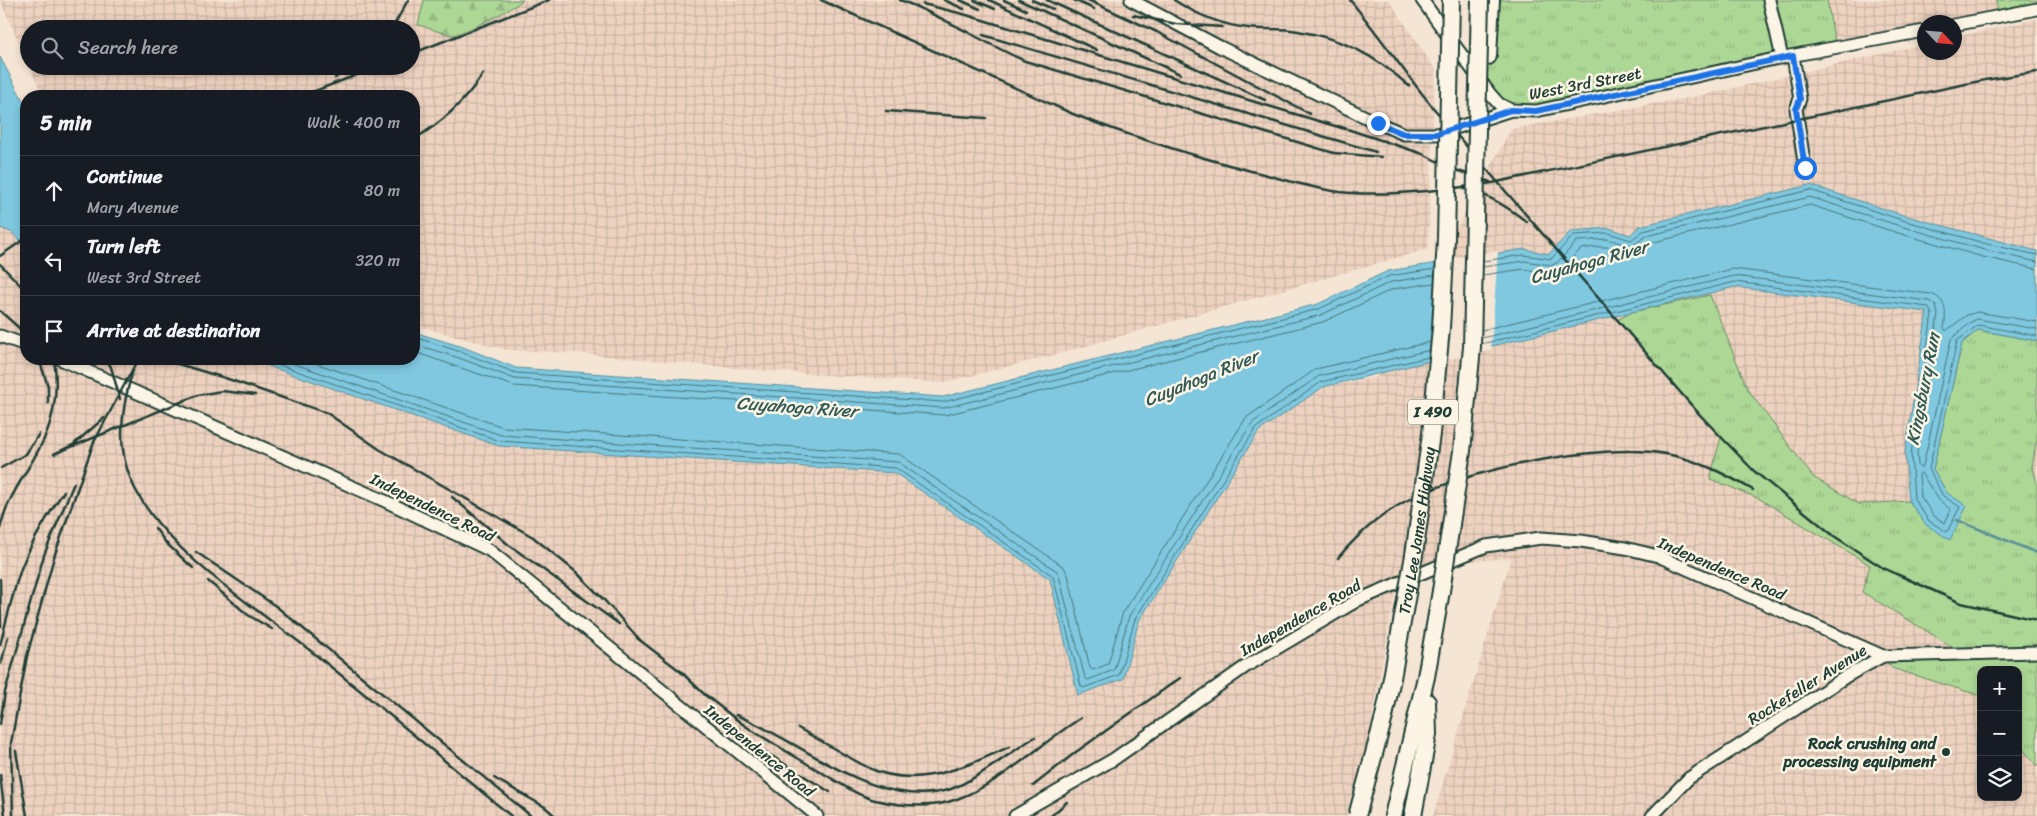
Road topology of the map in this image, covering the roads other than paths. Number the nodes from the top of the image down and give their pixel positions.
1 (1131, 0) edge
2 (1422, 0) edge
3 (1451, 0) edge
4 (1480, 0) edge
5 (1491, 0) edge
6 (1769, 0) edge
7 (2037, 9) edge
8 (1962, 24) edge
9 (1917, 32) edge
10 (1788, 56) junction
11 (1477, 87) junction
12 (1511, 110) junction
13 (1805, 168) dead end
14 (0, 336) edge
15 (20, 343) edge
16 (74, 365) edge
17 (2037, 652) edge
18 (1883, 656) junction
19 (1426, 677) junction
20 (803, 812) edge
21 (817, 816) edge
22 (1015, 816) edge
23 (1357, 816) edge
24 (1393, 816) edge
25 (1413, 816) edge
26 (1652, 816) edge

1 - 12 street, West 3rd Street
2 - 12 street
3 - 23 highway, Troy Lee James Highway / I 490, bridge
4 - 11 highway, Troy Lee James Highway / I 490, bridge
5 - 11 highway, bridge
6 - 10 street
7 - 8 street
9 - 10 street, West 3rd Street
10 - 12 street, West 3rd Street
10 - 13 street
11 - 19 highway, Troy Lee James Highway / I 490, bridge
14 - 15 street
16 - 20 street, Independence Road
17 - 18 street, Rockefeller Avenue
18 - 22 street, Independence Road
18 - 26 street, Rockefeller Avenue
19 - 24 highway, Troy Lee James Highway / I 490
19 - 25 highway
20 - 21 street, Independence Road

